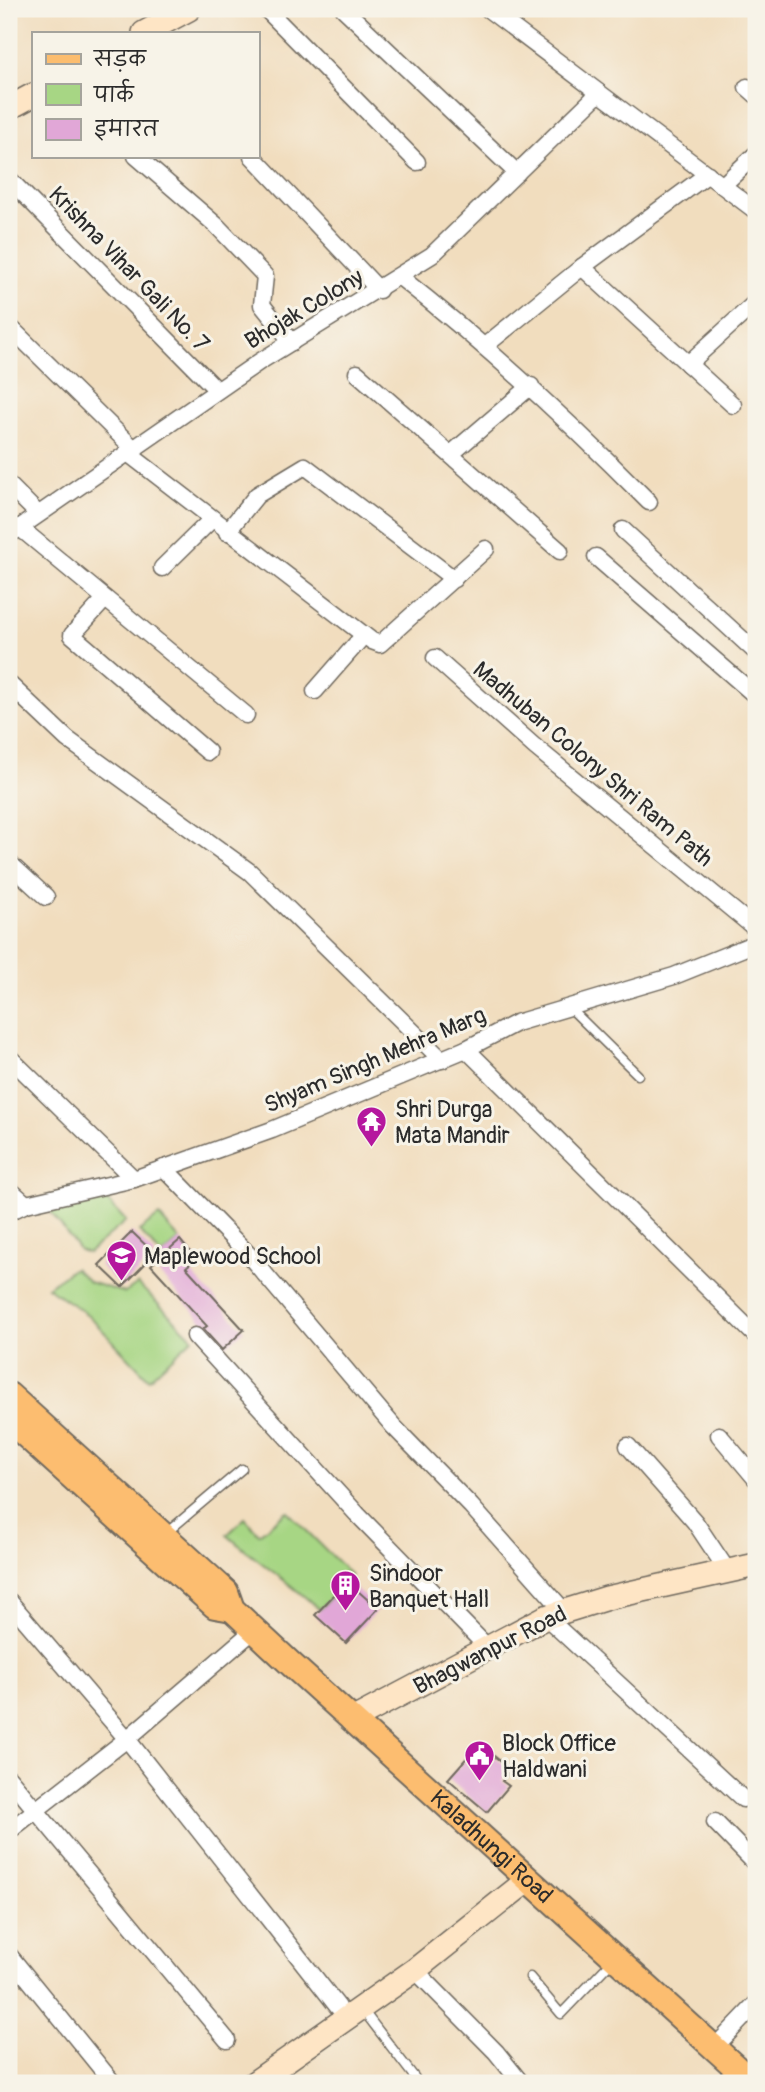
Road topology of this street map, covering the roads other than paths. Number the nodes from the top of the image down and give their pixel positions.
1 (189, 9) edge
2 (266, 9) edge
3 (344, 9) edge
4 (488, 9) edge
5 (146, 32) edge
6 (599, 93) junction
7 (32, 95) edge
8 (9, 108) edge
9 (756, 154) edge
10 (138, 158) edge
11 (254, 158) edge
12 (416, 162) dead end
13 (517, 173) junction
14 (708, 174) junction
15 (9, 179) edge
16 (723, 185) junction
17 (756, 211) edge
18 (582, 267) junction
19 (400, 277) junction
20 (379, 290) junction
21 (756, 302) edge
22 (9, 327) edge
23 (292, 342) junction
24 (486, 345) junction
25 (688, 364) junction
26 (357, 373) dead end
27 (531, 386) junction
28 (217, 390) junction
29 (733, 405) dead end
30 (132, 452) junction
31 (451, 454) junction
32 (9, 485) edge
33 (649, 502) dead end
34 (38, 514) junction
35 (211, 520) junction
36 (623, 530) dead end
37 (14, 531) edge
38 (227, 532) junction
39 (486, 549) dead end
40 (560, 551) dead end
41 (596, 557) dead end
42 (162, 568) dead end
43 (454, 579) junction
44 (105, 599) junction
45 (364, 635) junction
46 (756, 652) edge
47 (435, 658) dead end
48 (9, 684) edge
49 (315, 691) dead end
50 (756, 696) edge
51 (246, 715) dead end
52 (208, 752) dead end
53 (9, 863) edge
54 (46, 897) dead end
55 (756, 929) edge
56 (756, 943) edge
57 (568, 1006) junction
58 (466, 1049) junction
59 (9, 1057) edge
60 (442, 1060) junction
61 (638, 1075) dead end
62 (164, 1168) junction
63 (134, 1179) junction
64 (9, 1189) edge
65 (26, 1204) junction
66 (9, 1212) edge
67 (195, 1336) dead end
68 (756, 1336) edge
69 (11, 1408) edge
70 (719, 1435) dead end
71 (628, 1446) dead end
72 (242, 1469) dead end
73 (756, 1479) edge
74 (163, 1536) junction
75 (756, 1565) edge
76 (727, 1570) junction
77 (9, 1601) edge
78 (232, 1609) junction
79 (555, 1614) junction
80 (254, 1630) junction
81 (489, 1649) junction
82 (352, 1720) junction
83 (127, 1739) junction
84 (9, 1777) edge
85 (743, 1799) dead end
86 (36, 1811) junction
87 (715, 1822) dead end
88 (9, 1831) edge
89 (756, 1864) edge
90 (528, 1880) junction
91 (9, 1955) edge
92 (615, 1958) junction
93 (415, 1970) junction
94 (530, 1977) dead end
95 (756, 2004) edge
96 (338, 2007) dead end
97 (362, 2009) junction
98 (227, 2039) dead end
99 (713, 2049) junction
100 (415, 2078) dead end
101 (258, 2082) edge
102 (113, 2083) edge
103 (522, 2083) edge
104 (753, 2083) edge

1 - 5 street
2 - 12 street
3 - 13 street
4 - 6 street
6 - 13 street, Bhojak Colony
6 - 14 street
7 - 8 street
9 - 16 street
10 - 23 street
11 - 20 street
13 - 19 street, Bhojak Colony
14 - 16 street
14 - 18 street
15 - 28 street, Krishna Vihar Gali No. 7
16 - 17 street
18 - 24 street
18 - 25 street
19 - 20 street, Bhojak Colony
19 - 24 street
20 - 23 street, Bhojak Colony
21 - 25 street
22 - 30 street
23 - 28 street, Bhojak Colony
24 - 27 street
25 - 29 street
26 - 31 street
27 - 31 street
27 - 33 street
28 - 30 street, Bhojak Colony
30 - 34 street, Bhojak Colony
30 - 35 street
31 - 40 street
32 - 34 street
34 - 37 street, Bhojak Colony
35 - 38 street
35 - 42 street
36 - 46 street
37 - 44 street
38 - 43 street
38 - 45 street
39 - 43 street
41 - 50 street
43 - 45 street
44 - 51 street
44 - 52 street
45 - 49 street
47 - 55 street, Madhuban Colony Shri Ram Path
48 - 60 street
53 - 54 street
56 - 57 street, Shyam Singh Mehra Marg
57 - 58 street, Shyam Singh Mehra Marg
57 - 61 lane
58 - 60 street, Shyam Singh Mehra Marg
58 - 68 street
59 - 63 street
60 - 62 street, Shyam Singh Mehra Marg
62 - 63 street, Shyam Singh Mehra Marg
62 - 79 street
63 - 65 street, Shyam Singh Mehra Marg
64 - 65 street
65 - 66 street, Shyam Singh Mehra Marg
67 - 81 street
69 - 74 main road, Kaladhungi Road
69 - 78 main road, Kaladhungi Road
70 - 73 street
71 - 76 street
72 - 74 lane
74 - 78 main road, Kaladhungi Road
75 - 76 street, Bhagwanpur Road
76 - 79 street, Bhagwanpur Road
77 - 83 street
78 - 80 main road, Kaladhungi Road
79 - 81 street, Bhagwanpur Road
79 - 85 street
80 - 82 main road, Kaladhungi Road
80 - 83 street
81 - 82 street, Bhagwanpur Road
82 - 90 main road, Kaladhungi Road
83 - 86 street
83 - 96 street
84 - 86 street
86 - 88 street
86 - 98 street
87 - 89 street
90 - 92 main road, Kaladhungi Road
90 - 93 street
91 - 102 street
92 - 94 lane
92 - 99 main road, Kaladhungi Road
93 - 97 street
93 - 103 street
95 - 99 street
97 - 100 lane
97 - 101 street
99 - 104 main road, Kaladhungi Road

